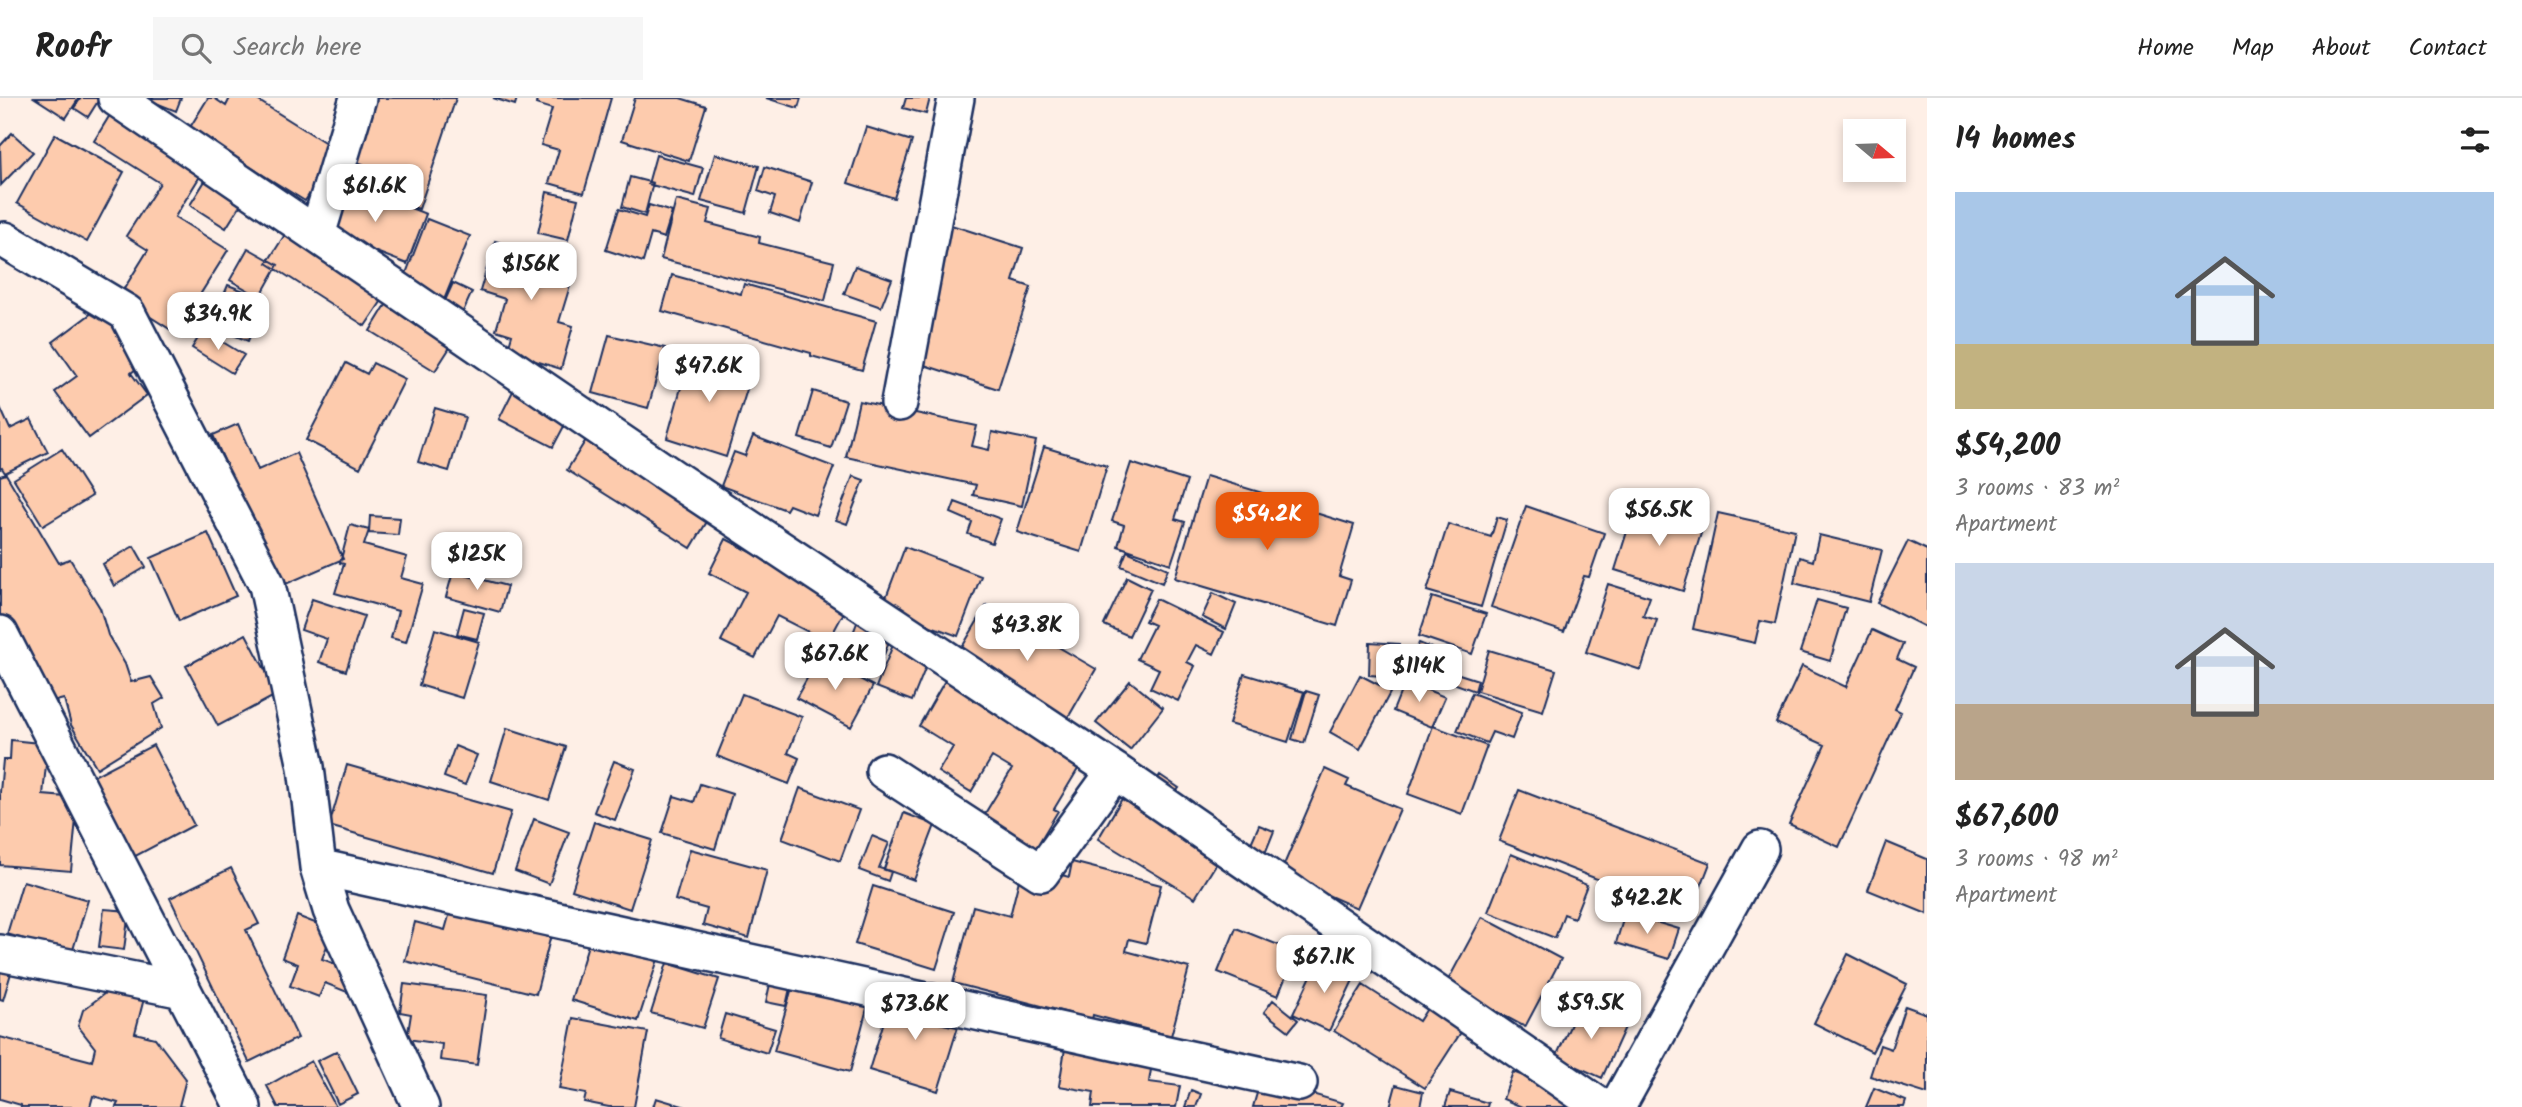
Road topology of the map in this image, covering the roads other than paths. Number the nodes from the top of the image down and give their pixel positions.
1 (116, 98) edge
2 (358, 98) edge
3 (956, 98) edge
4 (317, 235) junction
5 (5, 240) dead end
6 (899, 404) dead end
7 (0, 634) edge
8 (884, 771) dead end
9 (1115, 771) junction
10 (1760, 849) dead end
11 (318, 867) junction
12 (0, 953) edge
13 (183, 990) junction
14 (1299, 1083) dead end
15 (243, 1107) edge
16 (421, 1107) edge
17 (1601, 1107) edge
18 (1617, 1107) edge

1 - 4 street
2 - 4 street
3 - 6 street
4 - 9 street
5 - 11 street
7 - 13 street
8 - 9 street
9 - 17 street
10 - 18 street
11 - 14 street
11 - 16 street
12 - 13 street
13 - 15 street

